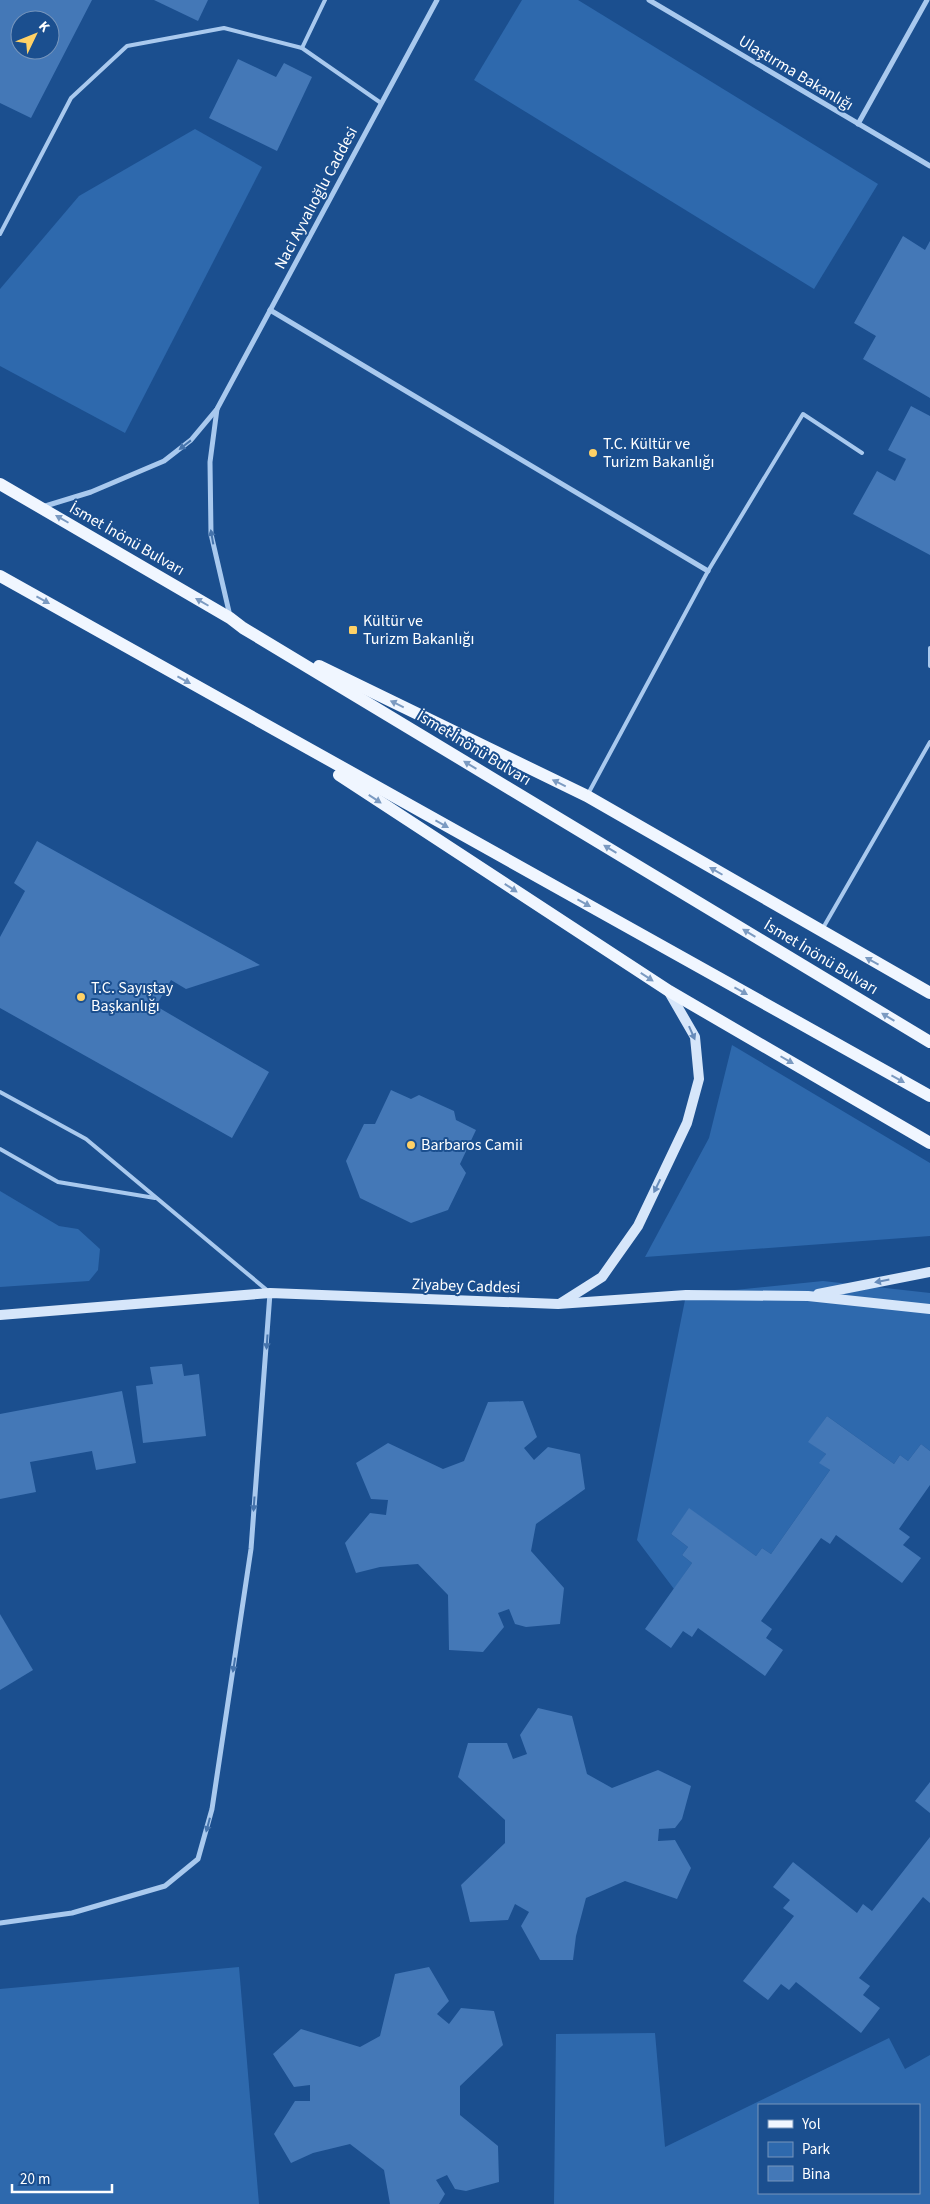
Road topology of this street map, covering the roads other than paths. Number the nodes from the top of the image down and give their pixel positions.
1 (325, 0) edge
2 (437, 0) edge
3 (649, 0) edge
4 (927, 0) edge
5 (302, 48) junction
6 (381, 103) junction
7 (858, 124) junction
8 (930, 166) edge
9 (0, 234) edge
10 (270, 310) junction
11 (217, 409) junction
12 (862, 453) dead end
13 (0, 484) edge
14 (41, 507) junction
15 (708, 571) junction
16 (0, 576) edge
17 (230, 618) junction
18 (242, 628) junction
19 (930, 648) edge
20 (930, 666) edge
21 (247, 715) junction
22 (930, 742) edge
23 (586, 796) junction
24 (821, 932) junction
25 (669, 991) junction
26 (930, 993) edge
27 (930, 1042) edge
28 (0, 1092) edge
29 (930, 1096) edge
30 (930, 1143) edge
31 (0, 1149) edge
32 (157, 1198) junction
33 (930, 1272) edge
34 (270, 1293) junction
35 (808, 1296) junction
36 (558, 1304) junction
37 (930, 1309) edge
38 (0, 1315) edge
39 (0, 1923) edge

1 - 5 lane
2 - 6 street, Naci Ayvalıoğlu Caddesi
3 - 7 street, Ulaştırma Bakanlığı
4 - 7 street
5 - 6 lane
5 - 9 lane
6 - 10 street, Naci Ayvalıoğlu Caddesi
7 - 8 street, Ulaştırma Bakanlığı
10 - 11 street, Naci Ayvalıoğlu Caddesi
10 - 15 street
11 -> 14 street, Naci Ayvalıoğlu Caddesi
17 -> 11 street, Naci Ayvalıoğlu Caddesi
12 - 15 lane
13 - 14 main road, İsmet İnönü Bulvarı
17 -> 14 main road, İsmet İnönü Bulvarı
15 - 23 lane
16 -> 21 main road
17 - 18 main road, İsmet İnönü Bulvarı
23 -> 18 main road
27 -> 18 main road, İsmet İnönü Bulvarı
19 - 20 lane
21 -> 25 main road
21 -> 29 main road
22 - 24 lane
24 -> 23 main road
26 -> 24 main road
25 -> 30 main road
25 -> 36 main road
28 - 32 lane
31 - 32 lane
32 - 34 lane
33 -> 35 main road
34 - 36 main road, Ziyabey Caddesi
34 - 38 main road, Ziyabey Caddesi
34 -> 39 street
35 - 36 main road, Ziyabey Caddesi
35 - 37 main road, Ziyabey Caddesi

